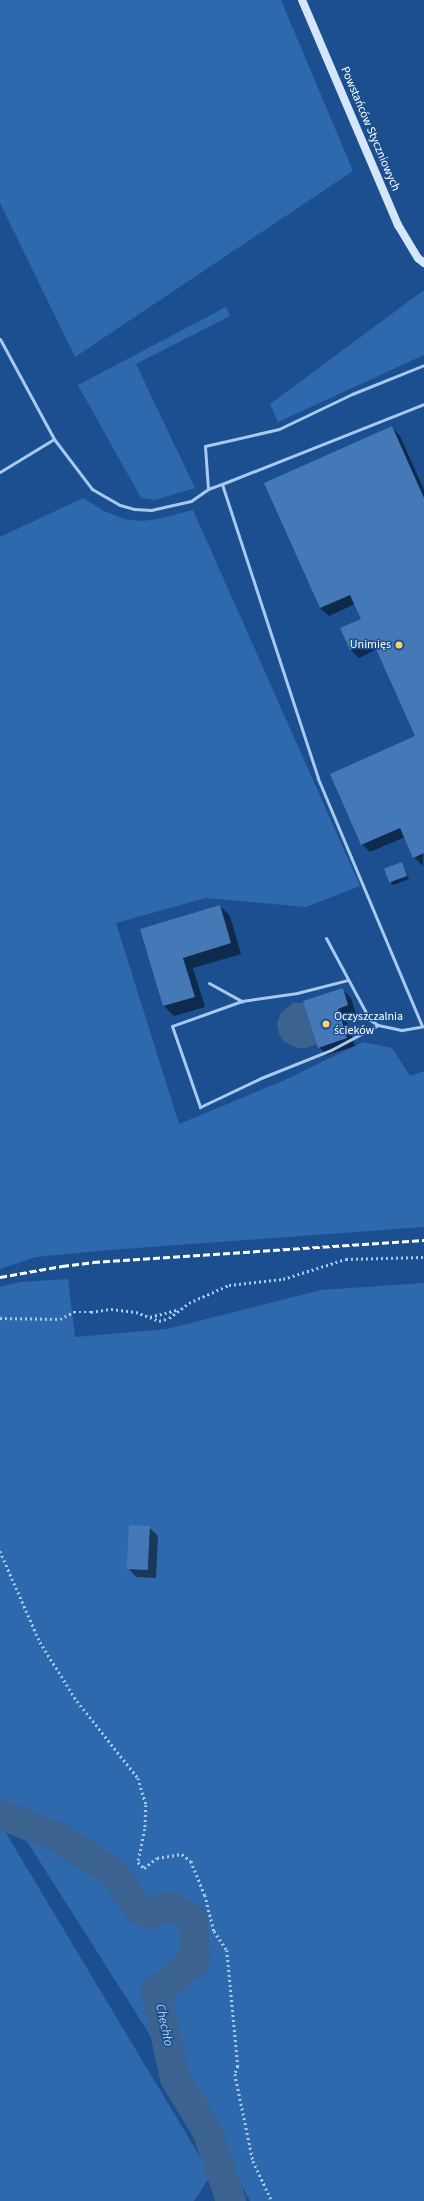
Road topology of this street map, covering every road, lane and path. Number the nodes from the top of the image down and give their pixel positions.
1 (302, 0) edge
2 (424, 263) edge
3 (0, 339) edge
4 (424, 365) edge
5 (424, 404) edge
6 (54, 439) junction
7 (0, 472) edge
8 (222, 484) junction
9 (208, 489) junction
10 (326, 938) dead end
11 (348, 980) junction
12 (209, 983) dead end
13 (242, 1001) junction
14 (378, 1025) junction
15 (423, 1026) edge
16 (424, 1257) edge
17 (182, 1308) junction
18 (148, 1317) junction
19 (0, 1318) edge
20 (0, 1551) edge
21 (272, 2201) edge

1 - 2 street, Powstańców Styczniowych
3 - 6 lane
4 - 9 lane
5 - 8 lane
6 - 7 lane
6 - 9 lane
8 - 9 lane
8 - 15 lane
10 - 11 lane
11 - 13 lane
11 - 14 lane
12 - 13 lane
13 - 14 lane
14 - 15 lane
16 - 17 path
17 - 18 path
17 - 18 path
18 - 19 path
20 - 21 path

